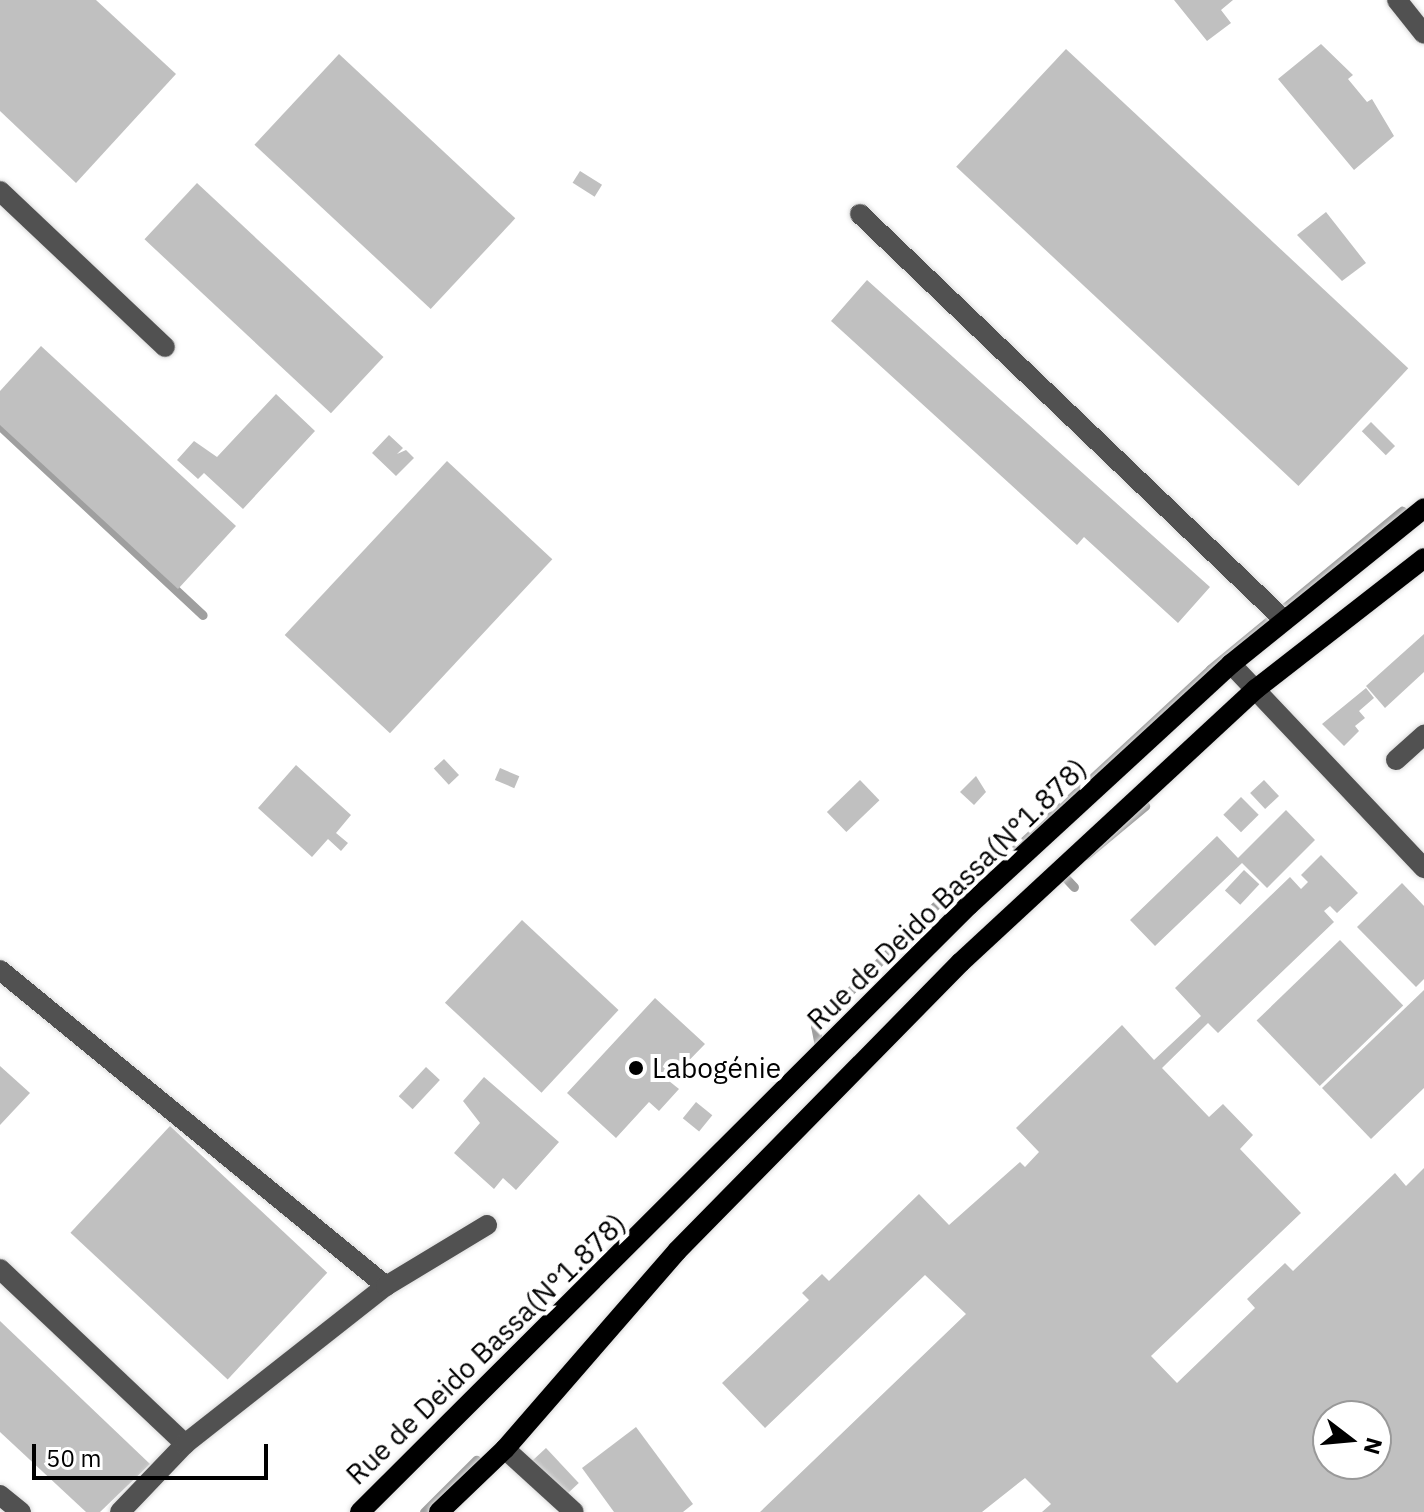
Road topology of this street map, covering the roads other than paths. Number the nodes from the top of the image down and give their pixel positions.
1 (1397, 0) edge
2 (1424, 34) edge
3 (0, 191) edge
4 (860, 214) dead end
5 (165, 347) dead end
6 (1424, 508) edge
7 (1424, 558) edge
8 (1283, 619) junction
9 (1231, 664) junction
10 (1256, 689) junction
11 (1424, 735) edge
12 (1396, 760) dead end
13 (1424, 868) edge
14 (0, 970) edge
15 (487, 1225) dead end
16 (0, 1269) edge
17 (386, 1286) junction
18 (185, 1444) junction
19 (505, 1449) junction
20 (0, 1495) edge
21 (21, 1512) edge
22 (120, 1512) edge
23 (360, 1512) edge
24 (439, 1512) edge
25 (574, 1512) edge

1 - 2 lane
3 - 5 lane
4 - 8 lane
6 - 8 main road, Rue de Deido Bassa(N°1.878)
7 - 10 main road
8 - 9 main road, Rue de Deido Bassa(N°1.878)
9 - 10 lane
9 - 23 main road, Rue de Deido Bassa(N°1.878)
10 - 13 lane
10 - 19 main road
11 - 12 lane
14 - 17 lane
15 - 17 lane
16 - 18 lane
17 - 18 lane
18 - 22 lane
19 - 24 main road
19 - 25 lane
20 - 21 lane

